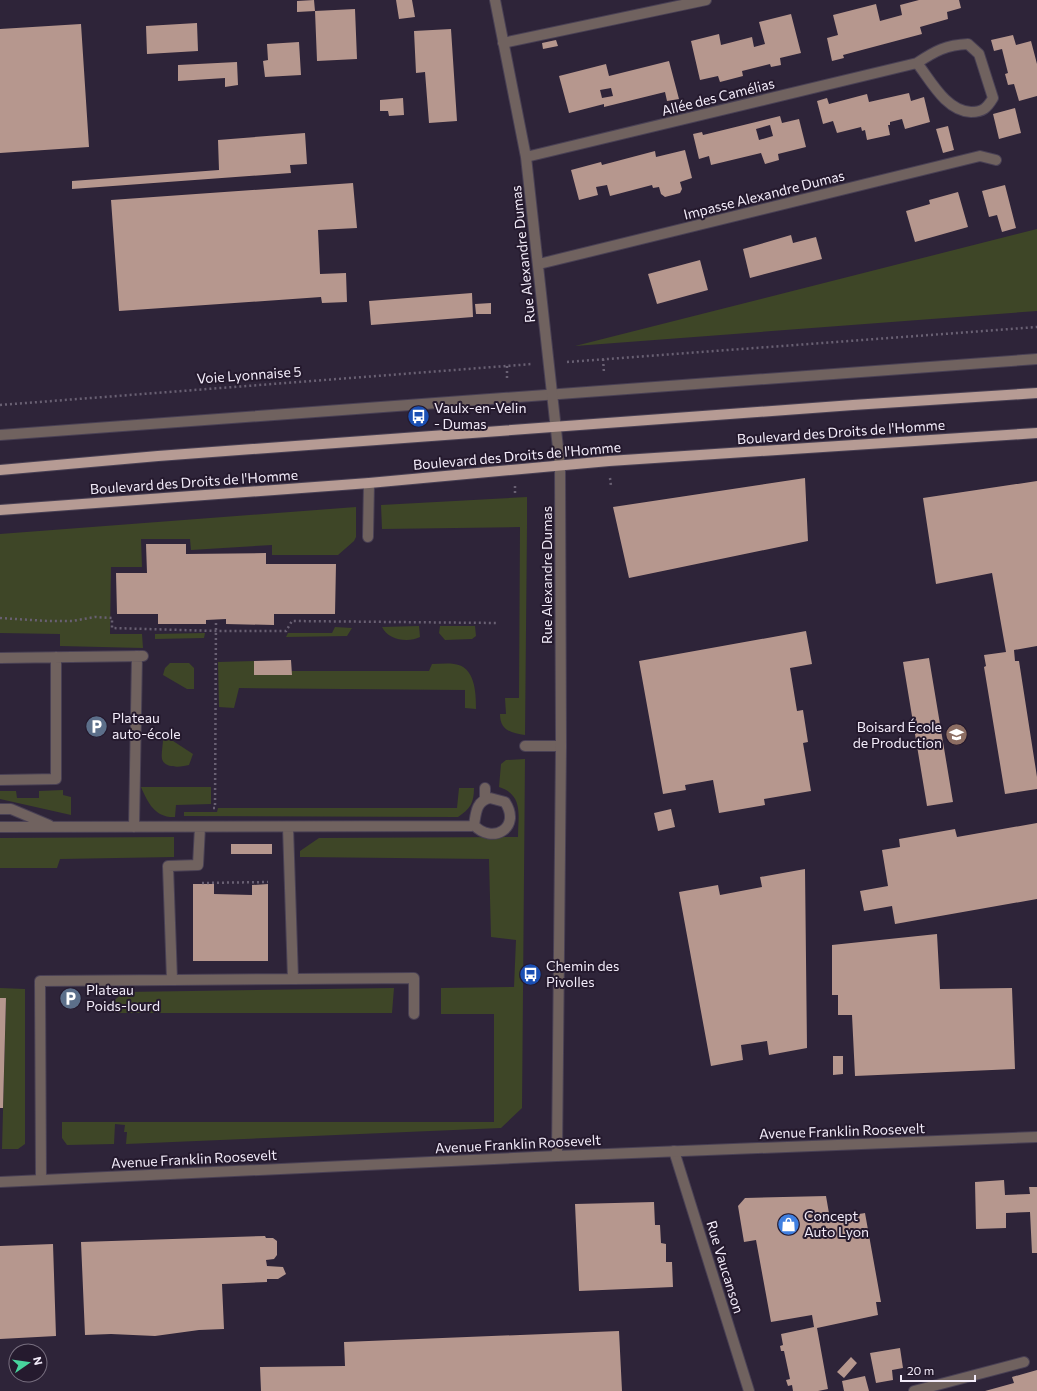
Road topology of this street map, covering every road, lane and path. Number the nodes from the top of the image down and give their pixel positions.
1 (495, 0) edge
2 (706, 0) edge
3 (503, 43) junction
4 (917, 63) junction
5 (526, 157) junction
6 (996, 160) dead end
7 (539, 264) junction
8 (1037, 327) edge
9 (616, 358) dead end
10 (1037, 359) edge
11 (500, 367) dead end
12 (553, 393) junction
13 (1037, 393) edge
14 (0, 405) edge
15 (557, 428) junction
16 (1037, 433) edge
17 (0, 435) edge
18 (560, 466) junction
19 (0, 470) edge
20 (369, 483) junction
21 (0, 510) edge
22 (368, 537) dead end
23 (0, 618) edge
24 (216, 620) dead end
25 (497, 623) dead end
26 (216, 631) junction
27 (56, 657) junction
28 (0, 658) edge
29 (525, 746) dead end
30 (561, 746) junction
31 (0, 780) edge
32 (485, 788) dead end
33 (485, 799) junction
34 (208, 808) dead end
35 (0, 809) edge
36 (474, 825) junction
37 (0, 827) edge
38 (55, 827) junction
39 (134, 827) junction
40 (200, 827) junction
41 (288, 827) junction
42 (268, 882) dead end
43 (196, 883) dead end
44 (293, 979) junction
45 (172, 980) junction
46 (414, 1014) dead end
47 (1037, 1137) edge
48 (674, 1151) junction
49 (557, 1156) junction
50 (40, 1180) junction
51 (0, 1182) edge
52 (1024, 1362) dead end
53 (749, 1391) edge
54 (914, 1391) edge

1 - 3 street, Rue Alexandre Dumas
2 - 3 street
3 - 5 street, Rue Alexandre Dumas
4 - 4 street, Allée des Camélias
4 - 5 street, Allée des Camélias
5 - 7 street, Rue Alexandre Dumas
6 - 7 street, Impasse Alexandre Dumas
7 - 12 street, Rue Alexandre Dumas
8 - 9 path
10 - 12 street
11 - 14 path, Voie Lyonnaise 5
12 - 15 street, Rue Alexandre Dumas
12 - 17 street
13 - 15 main road, Boulevard des Droits de l'Homme
15 - 18 street, Rue Alexandre Dumas
15 - 19 main road, Boulevard des Droits de l'Homme
16 - 18 main road, Boulevard des Droits de l'Homme
18 - 20 main road, Boulevard des Droits de l'Homme
18 - 30 street, Rue Alexandre Dumas
20 - 21 main road, Boulevard des Droits de l'Homme
20 - 22 street
23 - 26 path
24 - 26 path
25 - 26 path
26 - 34 path
27 - 28 street
27 - 31 street
27 - 39 street
29 - 30 street
30 - 49 street, Rue Alexandre Dumas
32 - 33 street
33 - 36 street
33 - 36 street
35 - 38 street
36 - 41 street
37 - 38 street
38 - 39 street
39 - 40 street
40 - 41 street
40 - 45 street
41 - 44 street
42 - 43 path
44 - 45 street
44 - 46 street
45 - 50 street
47 - 48 street, Avenue Franklin Roosevelt
48 - 49 street, Avenue Franklin Roosevelt
48 - 53 street, Rue Vaucanson
49 - 50 street, Avenue Franklin Roosevelt
50 - 51 street, Avenue Franklin Roosevelt
52 - 54 street

